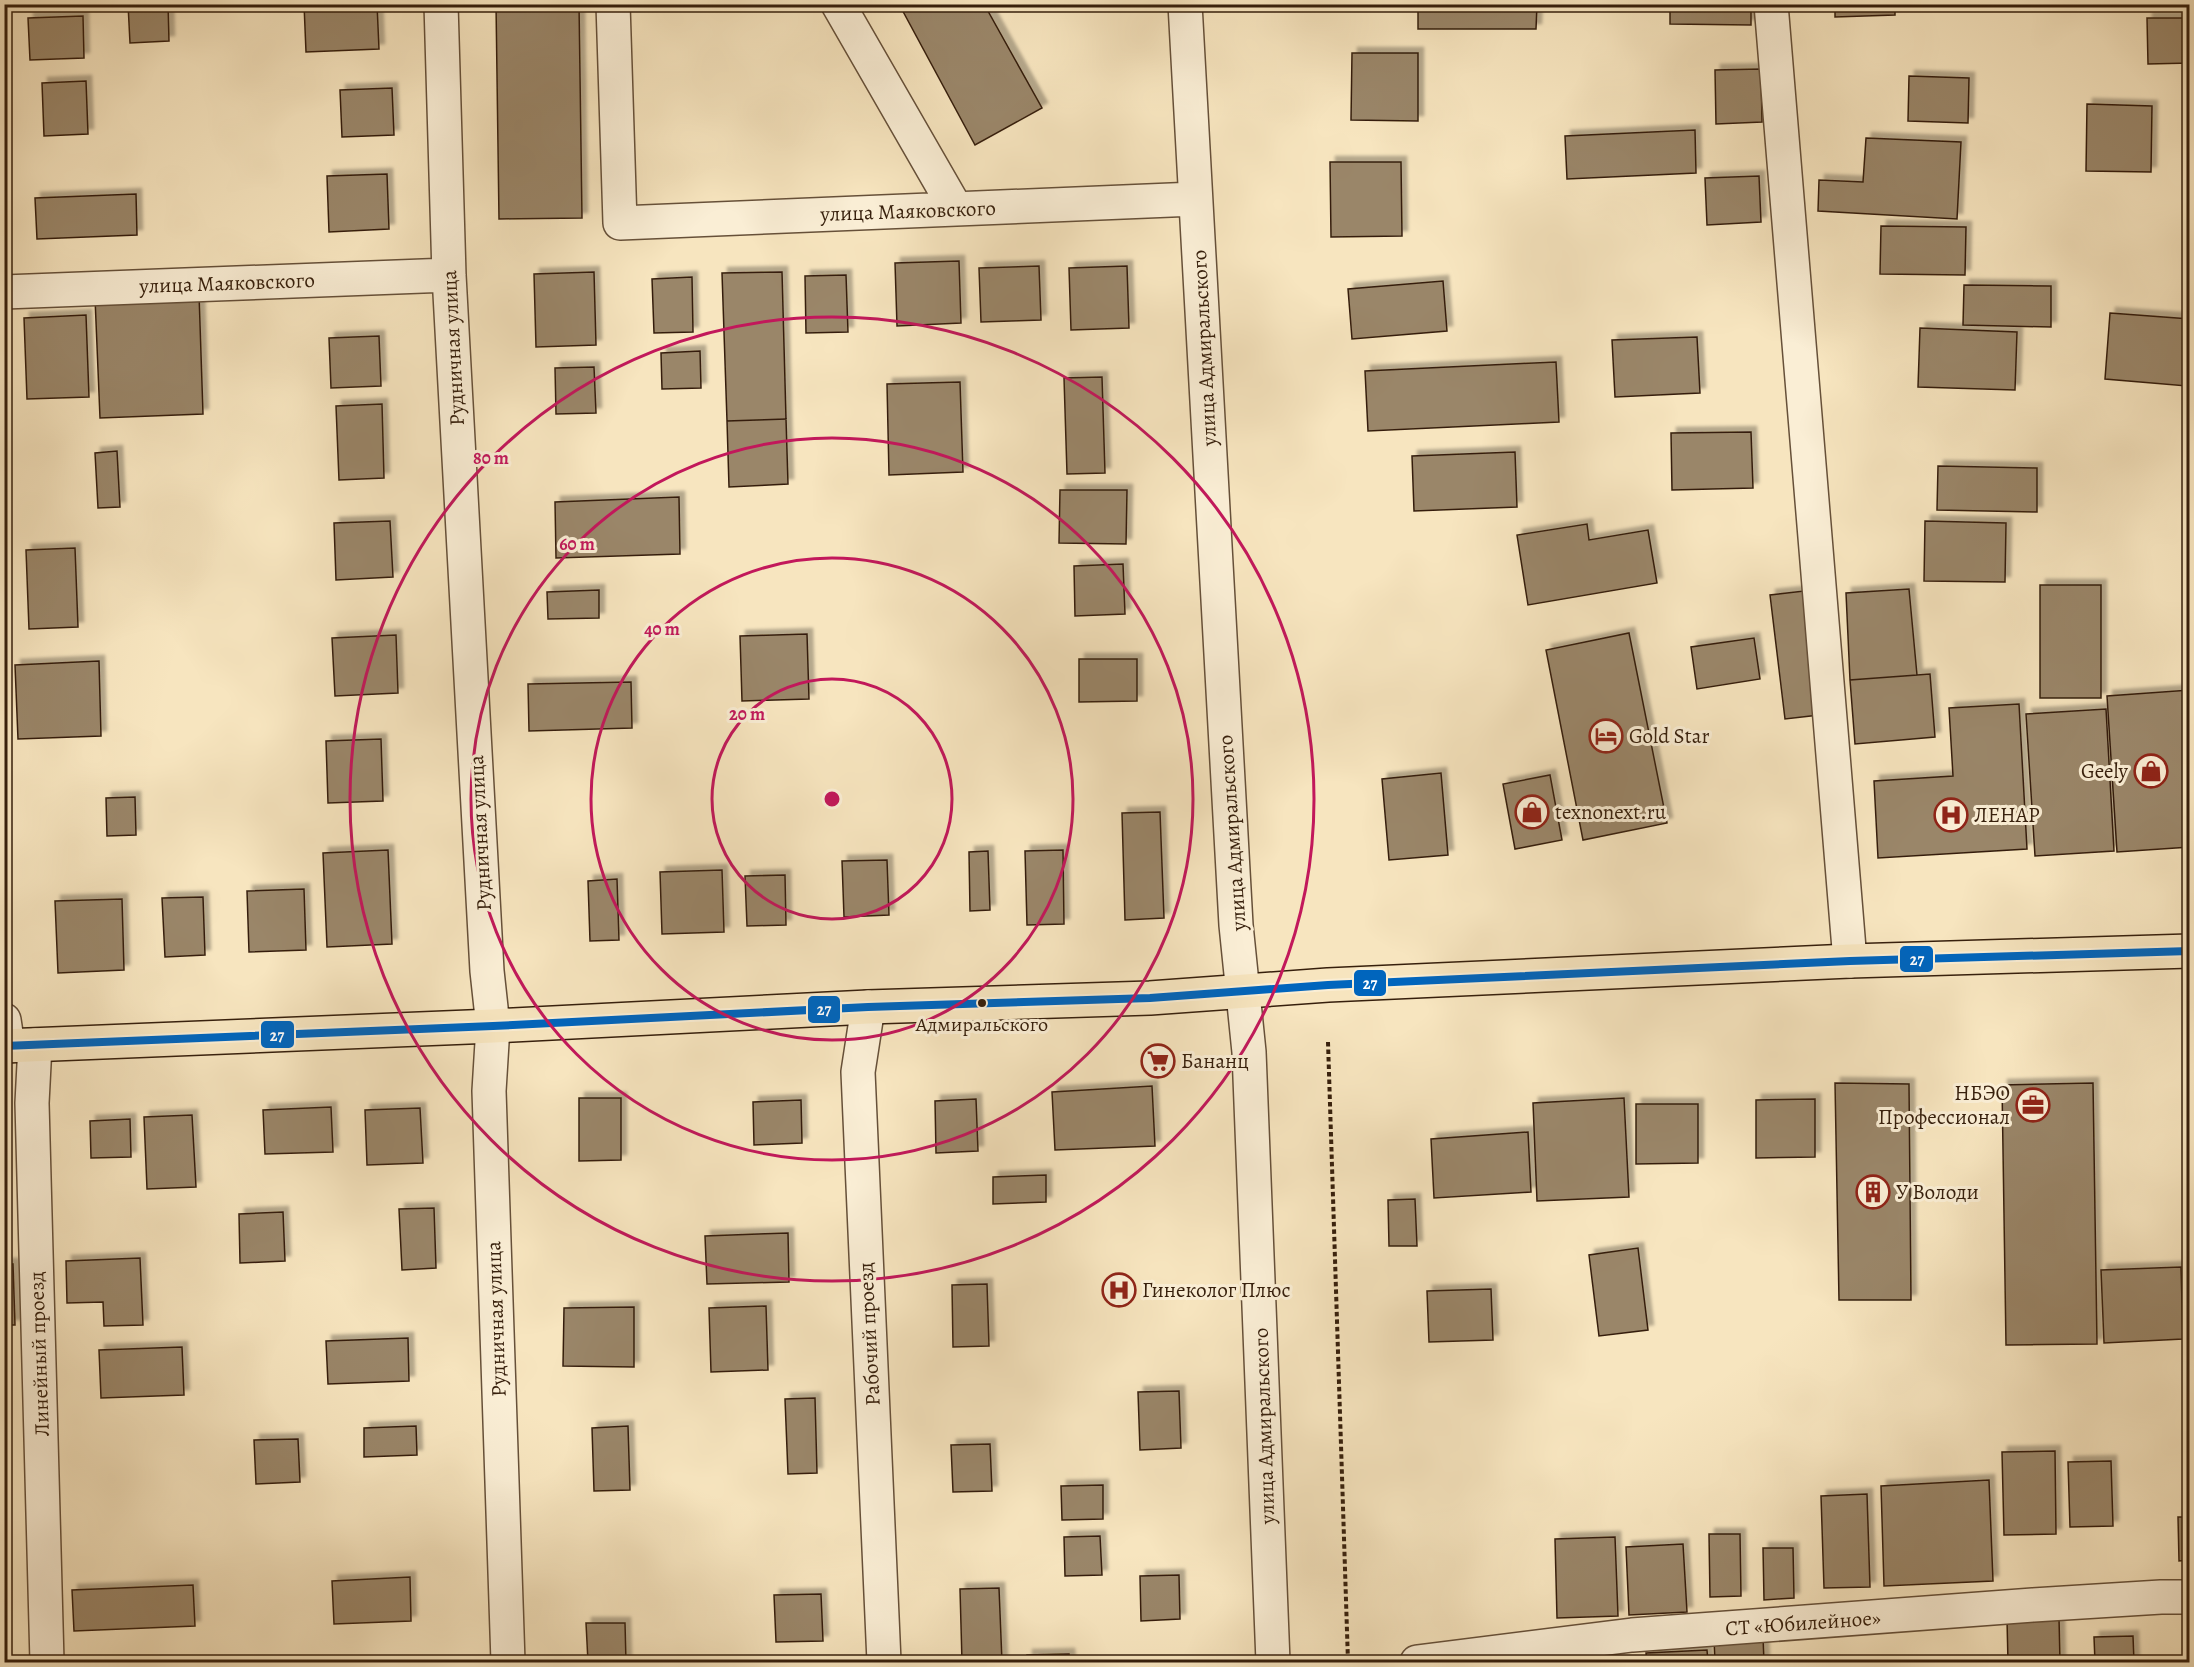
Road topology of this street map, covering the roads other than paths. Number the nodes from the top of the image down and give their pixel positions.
1 (441, 4) edge
2 (613, 4) edge
3 (838, 4) edge
4 (1185, 4) edge
5 (1771, 4) edge
6 (1195, 199) junction
7 (956, 209) junction
8 (449, 275) junction
9 (4, 292) edge
10 (2190, 951) edge
11 (1850, 962) junction
12 (1244, 992) junction
13 (868, 1006) junction
14 (493, 1026) junction
15 (13, 1039) edge
16 (2190, 1597) edge
17 (47, 1662) edge
18 (508, 1662) edge
19 (884, 1662) edge
20 (1273, 1662) edge
21 (1417, 1662) edge

1 - 8 street, Рудничная улица
2 - 7 street, улица Маяковского
3 - 7 street
4 - 6 street, улица Адмиральского
5 - 11 street
6 - 7 street, улица Маяковского
6 - 12 street, улица Адмиральского
8 - 9 street, улица Маяковского
8 - 14 street, Рудничная улица
10 - 11 main road
11 - 12 main road
12 - 13 main road
12 - 20 street, улица Адмиральского
13 - 14 main road
13 - 19 street, Рабочий проезд
14 - 15 main road
14 - 18 street, Рудничная улица
15 - 17 street, Линейный проезд
16 - 21 street, СТ «Юбилейное»

